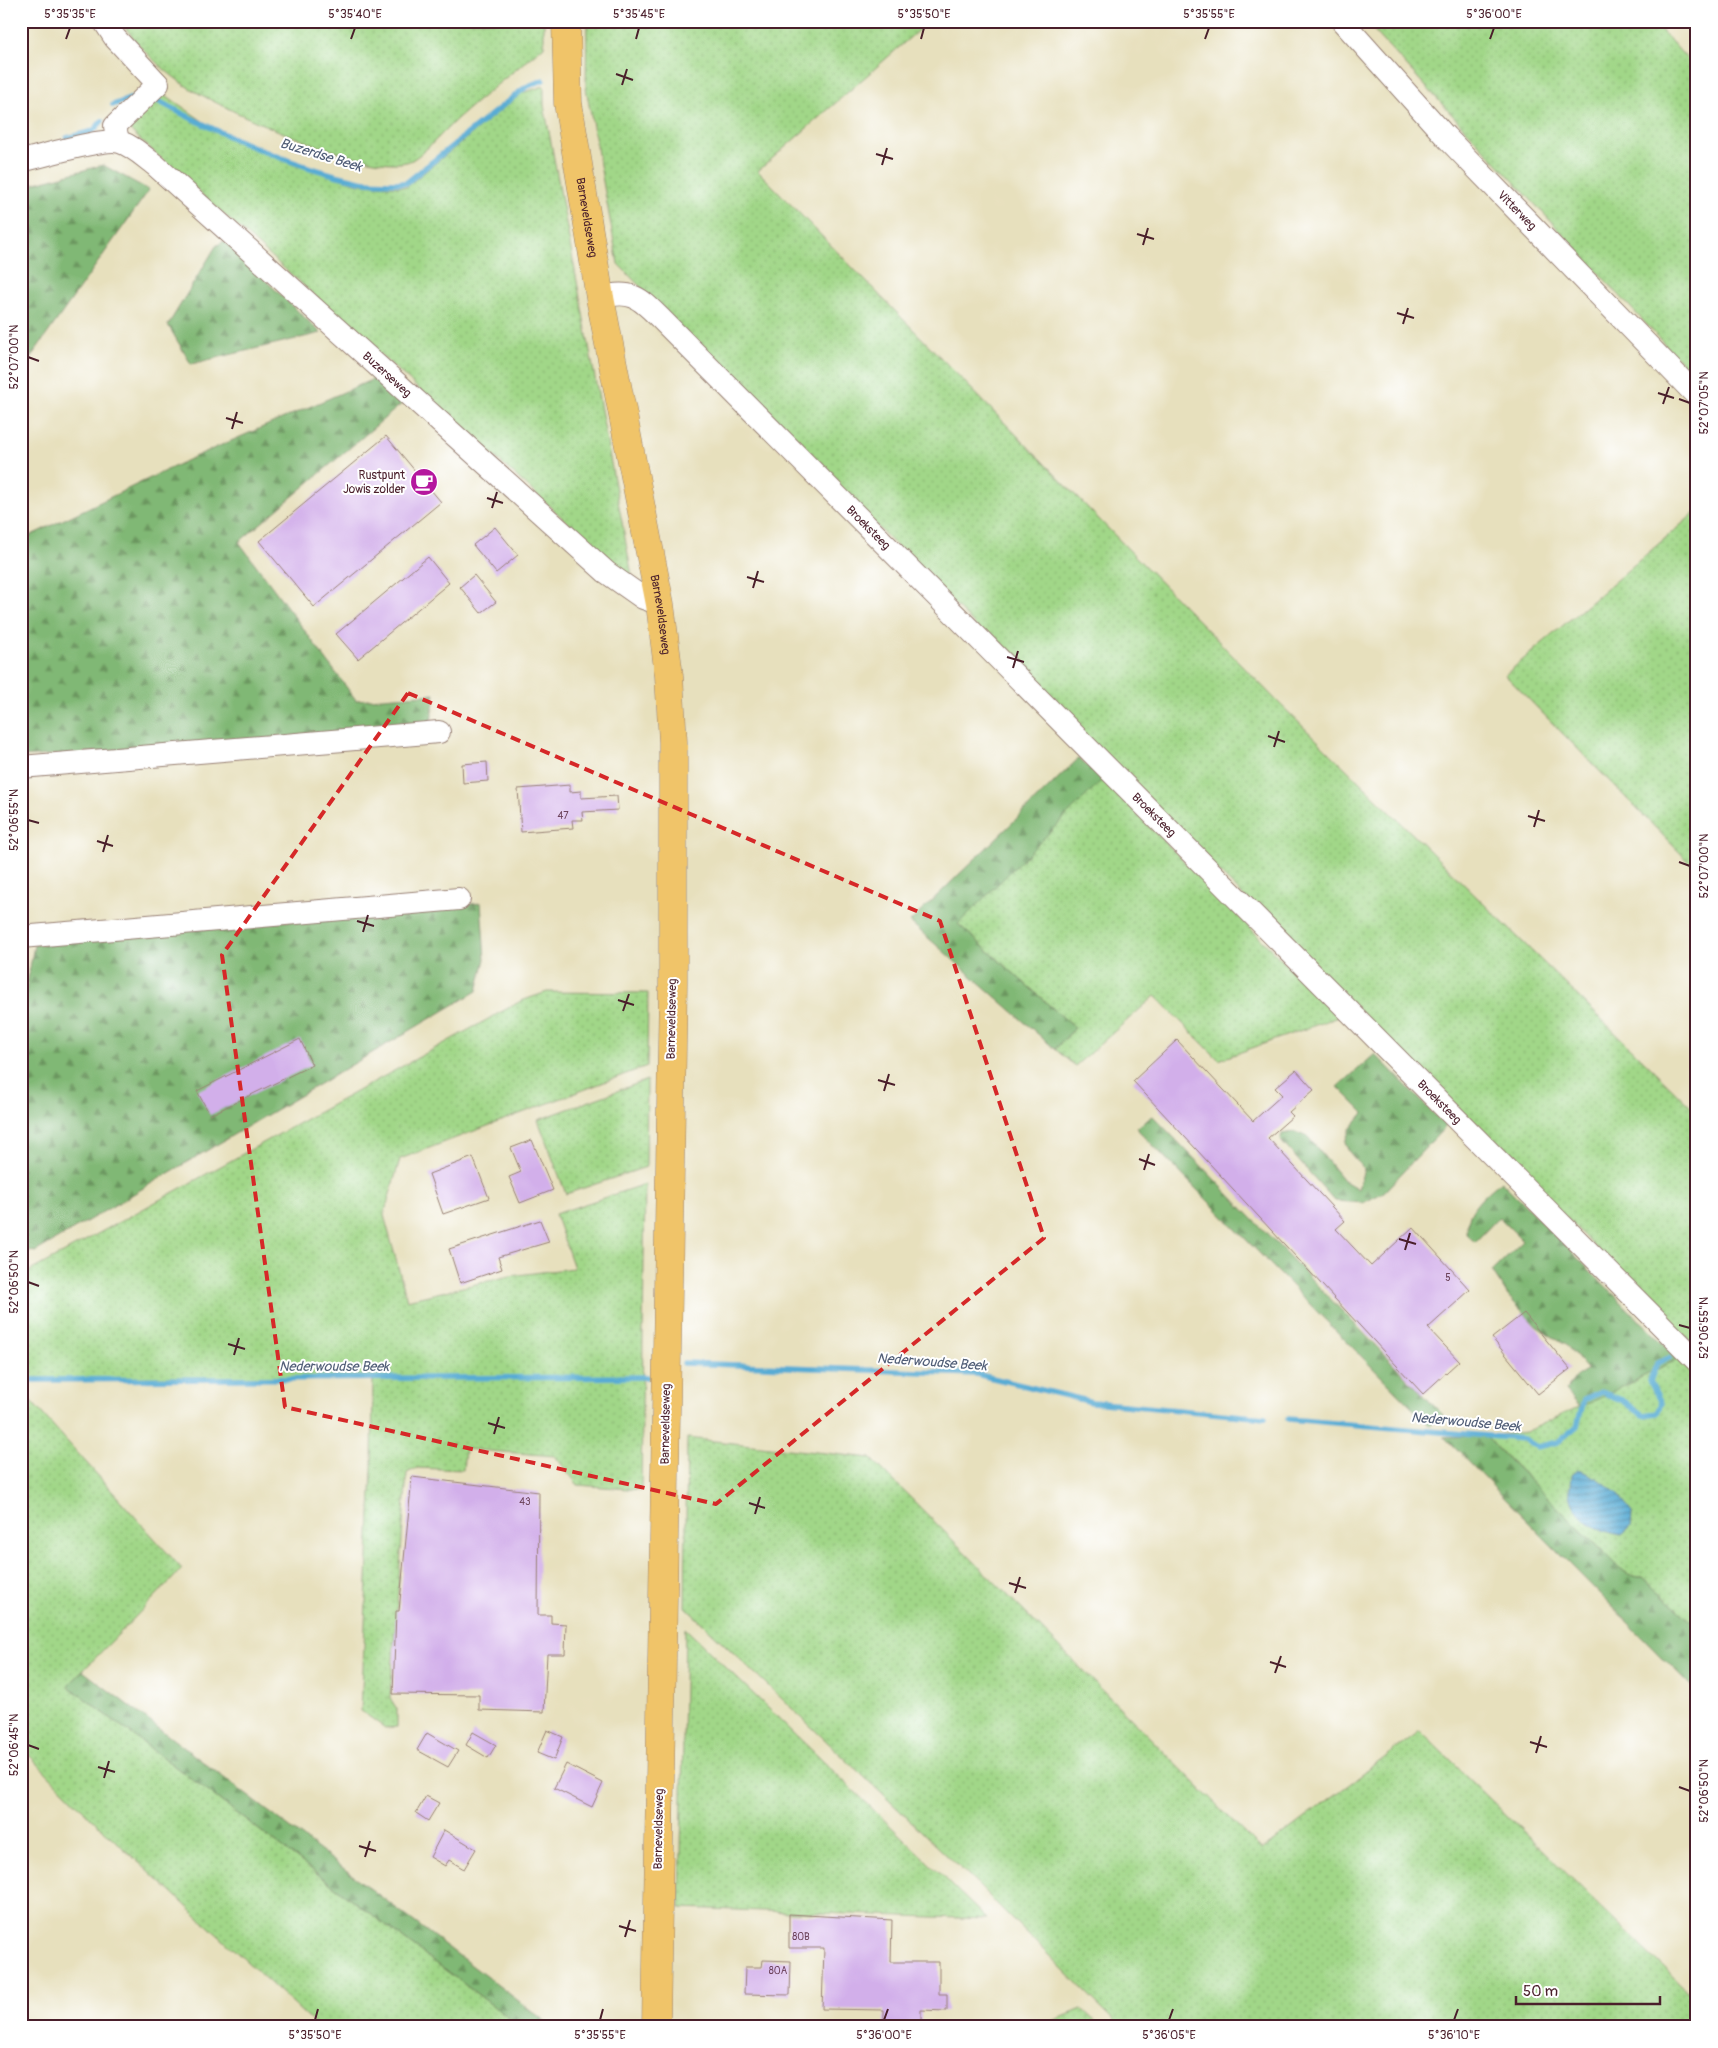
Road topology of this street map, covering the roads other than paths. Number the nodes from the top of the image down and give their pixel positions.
1 (104, 21) edge
2 (566, 21) edge
3 (1342, 21) edge
4 (118, 141) junction
5 (21, 161) edge
6 (600, 298) junction
7 (1697, 396) edge
8 (660, 604) junction
9 (439, 732) dead end
10 (21, 767) edge
11 (459, 899) dead end
12 (21, 937) edge
13 (1697, 1361) edge
14 (656, 2027) edge

1 - 4 street
2 - 6 main road, Barneveldseweg
3 - 7 street, Vitterweg
4 - 5 street
4 - 8 street, Buzerseweg
6 - 8 main road, Barneveldseweg
6 - 13 street, Broeksteeg
8 - 14 main road, Barneveldseweg
9 - 10 street
11 - 12 street

